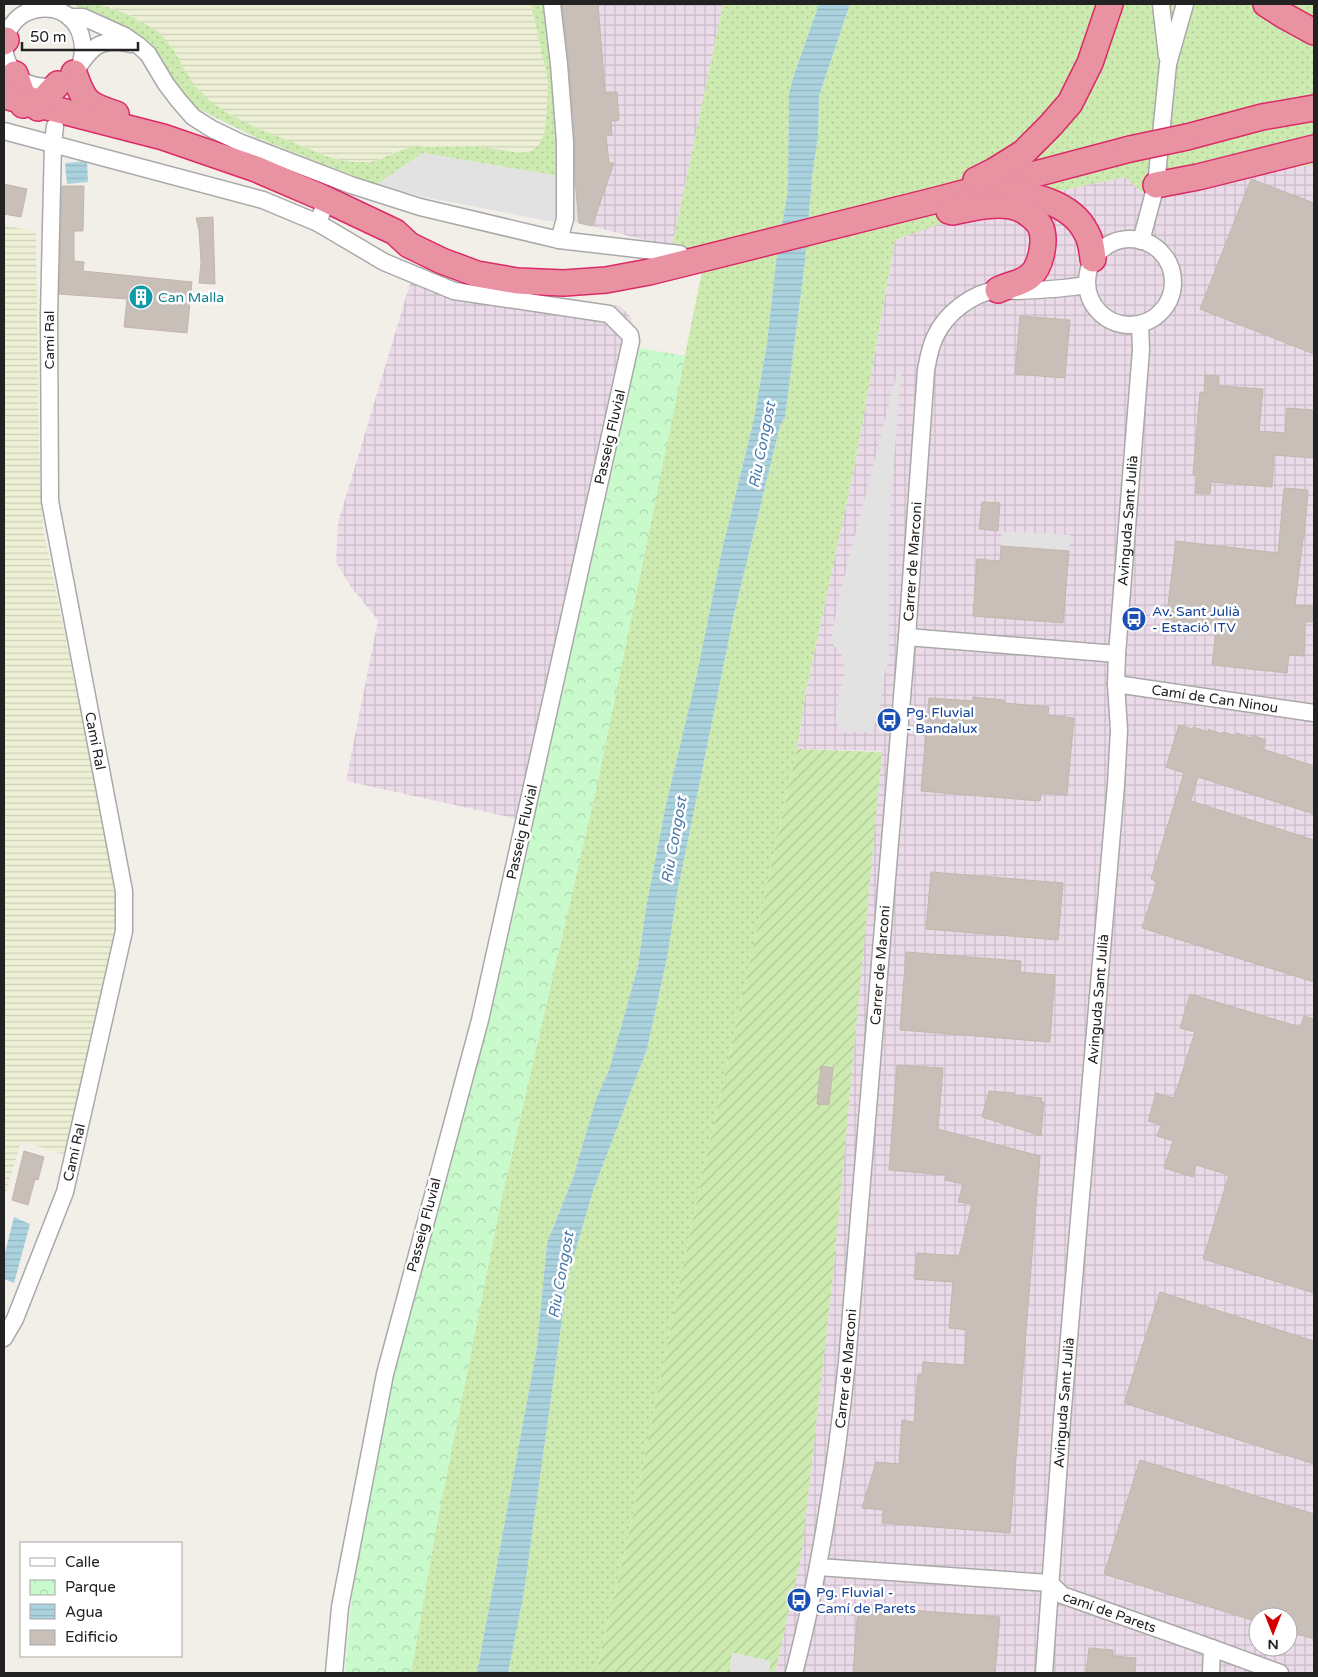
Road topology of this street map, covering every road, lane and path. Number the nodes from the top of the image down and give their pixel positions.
1 (552, 4) edge
2 (1161, 4) edge
3 (1185, 4) edge
4 (1275, 8) edge
5 (22, 10) edge
6 (1105, 10) edge
7 (65, 12) edge
8 (1314, 32) edge
9 (5, 41) edge
10 (138, 45) junction
11 (1168, 64) junction
12 (15, 74) junction
13 (71, 74) junction
14 (4, 96) edge
15 (31, 103) junction
16 (4, 104) edge
17 (1314, 108) edge
18 (4, 113) edge
19 (4, 131) edge
20 (54, 135) junction
21 (1314, 148) edge
22 (184, 161) junction
23 (235, 162) junction
24 (1156, 185) junction
25 (929, 202) junction
26 (979, 206) junction
27 (320, 216) junction
28 (559, 240) junction
29 (1142, 241) junction
30 (409, 245) junction
31 (680, 254) dead end
32 (1093, 258) junction
33 (1086, 285) junction
34 (998, 290) junction
35 (1140, 324) junction
36 (907, 637) junction
37 (1117, 654) junction
38 (1116, 684) junction
39 (1314, 712) edge
40 (4, 1338) edge
41 (818, 1567) junction
42 (1050, 1583) junction
43 (1212, 1648) junction
44 (334, 1673) edge
45 (794, 1673) edge
46 (1044, 1673) edge
47 (1211, 1673) edge
48 (1280, 1673) edge

1 - 28 street
2 - 11 street
3 - 11 street
4 - 8 highway
5 - 7 street
5 - 9 street
6 - 25 highway
7 - 10 street
7 - 13 street
9 - 12 street
10 - 13 street
10 - 28 street
11 - 24 street
12 - 13 street
12 - 15 highway
13 - 15 highway
13 - 23 highway
14 - 15 highway
15 - 16 highway
15 - 22 highway
15 - 23 highway
17 - 25 highway, bridge
18 - 20 highway
19 - 20 street
20 - 22 highway
20 - 27 street
20 - 40 street, Camí Ral
21 - 24 highway
22 - 27 highway
23 - 30 highway
24 - 29 street
25 - 26 highway
25 - 30 highway
26 - 32 highway
26 - 34 highway
27 - 30 highway
27 - 44 street, Passeig Fluvial
28 - 31 street
29 - 32 street
29 - 35 street
32 - 33 street
33 - 34 street
33 - 35 street
34 - 36 street, Carrer de Marconi
35 - 37 street, Avinguda Sant Julià
36 - 37 street
36 - 41 street, Carrer de Marconi
37 - 38 street, Avinguda Sant Julià
38 - 39 street, Camí de Can Ninou
38 - 42 street, Avinguda Sant Julià
41 - 42 street, camí de Parets
41 - 45 street, Carrer de Marconi
42 - 43 street, camí de Parets
42 - 46 street, Avinguda Sant Julià
43 - 47 street
43 - 48 street, camí de Parets

